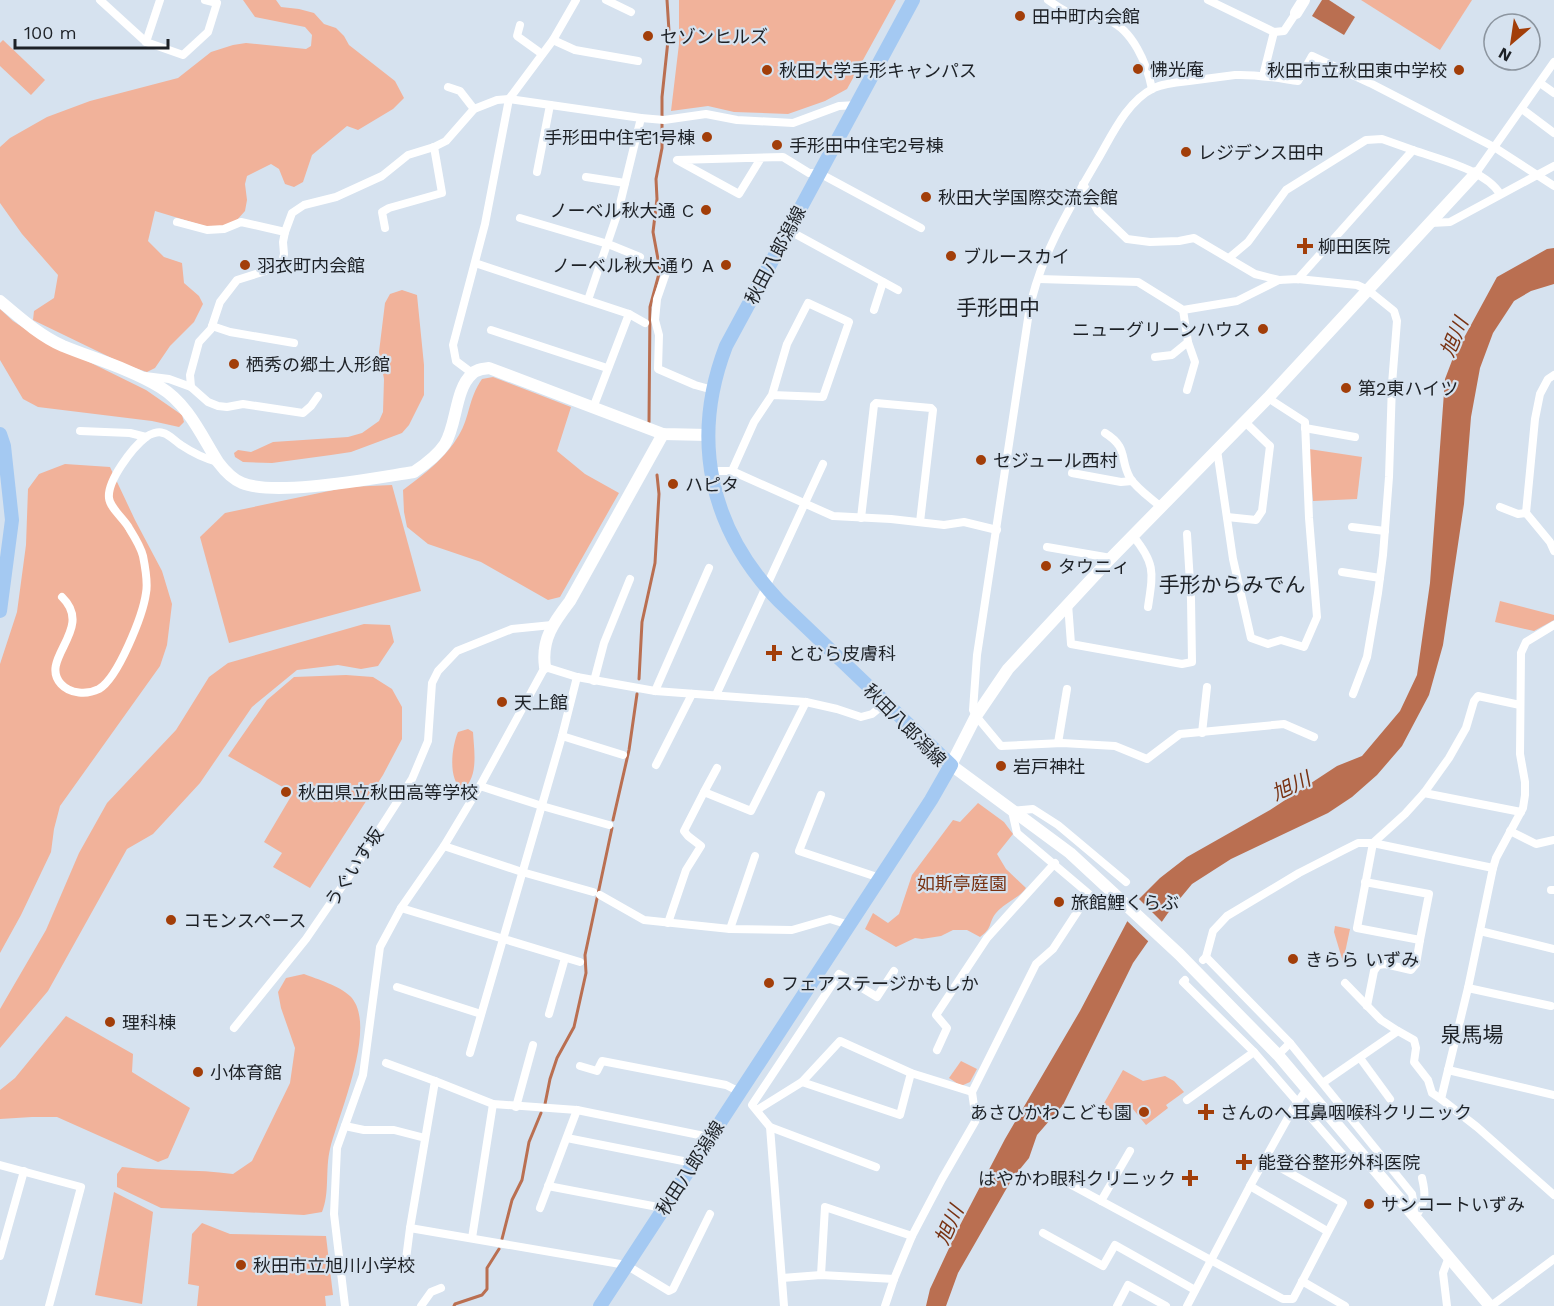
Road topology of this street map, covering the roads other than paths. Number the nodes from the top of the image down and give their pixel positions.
1 (100, 0) edge
2 (160, 0) edge
3 (205, 0) edge
4 (576, 0) edge
5 (606, 0) edge
6 (913, 0) edge
7 (1048, 0) edge
8 (1208, 0) edge
9 (1304, 0) edge
10 (631, 12) dead end
11 (1296, 13) joint
12 (520, 25) dead end
13 (1274, 33) junction
14 (553, 40) junction
15 (146, 42) junction
16 (542, 54) junction
17 (638, 61) dead end
18 (1554, 62) edge
19 (1263, 76) junction
20 (1540, 83) junction
21 (448, 87) dead end
22 (1152, 89) junction
23 (1554, 93) edge
24 (509, 99) junction
25 (550, 105) junction
26 (856, 105) junction
27 (474, 109) junction
28 (1522, 109) junction
29 (641, 118) junction
30 (1554, 134) edge
31 (434, 147) junction
32 (1494, 147) junction
33 (1413, 150) junction
34 (761, 158) junction
35 (1554, 166) edge
36 (537, 172) dead end
37 (819, 173) junction
38 (1476, 173) junction
39 (586, 177) dead end
40 (1537, 177) junction
41 (625, 183) junction
42 (1083, 184) junction
43 (1554, 186) edge
44 (1500, 194) junction
45 (520, 218) dead end
46 (177, 222) dead end
47 (1431, 223) junction
48 (385, 228) dead end
49 (921, 228) dead end
50 (788, 231) junction
51 (285, 232) junction
52 (608, 244) junction
53 (640, 257) dead end
54 (1229, 258) junction
55 (475, 263) junction
56 (666, 273) dead end
57 (1039, 279) junction
58 (1298, 279) junction
59 (1279, 280) junction
60 (883, 282) junction
61 (897, 290) dead end
62 (1368, 290) junction
63 (588, 300) junction
64 (0, 301) edge
65 (874, 310) dead end
66 (1183, 310) junction
67 (629, 314) junction
68 (645, 322) dead end
69 (212, 326) junction
70 (491, 330) dead end
71 (1188, 342) junction
72 (294, 343) dead end
73 (1155, 357) dead end
74 (607, 368) junction
75 (472, 373) junction
76 (133, 374) junction
77 (1554, 375) edge
78 (191, 387) junction
79 (713, 390) junction
80 (1187, 390) dead end
81 (772, 395) junction
82 (318, 396) dead end
83 (1268, 398) junction
84 (593, 408) junction
85 (1245, 422) junction
86 (1305, 428) junction
87 (80, 431) dead end
88 (1105, 433) dead end
89 (0, 434) edge
90 (663, 434) junction
91 (708, 435) junction
92 (146, 437) junction
93 (1356, 437) dead end
94 (1217, 450) junction
95 (219, 462) junction
96 (823, 464) dead end
97 (711, 471) junction
98 (732, 471) junction
99 (1072, 473) dead end
100 (1132, 481) junction
101 (805, 504) junction
102 (1500, 507) dead end
103 (1162, 508) junction
104 (1526, 513) junction
105 (1227, 517) junction
106 (861, 518) junction
107 (920, 522) junction
108 (1352, 527) dead end
109 (997, 530) junction
110 (1385, 531) junction
111 (1187, 534) dead end
112 (1133, 536) junction
113 (1047, 547) dead end
114 (1554, 550) edge
115 (1111, 558) junction
116 (708, 568) dead end
117 (1342, 572) dead end
118 (1380, 578) junction
119 (630, 579) dead end
120 (765, 587) junction
121 (62, 597) dead end
122 (1068, 604) junction
123 (1148, 607) dead end
124 (0, 611) edge
125 (552, 625) junction
126 (1554, 625) edge
127 (545, 667) junction
128 (577, 677) junction
129 (594, 681) junction
130 (1207, 687) dead end
131 (1067, 689) dead end
132 (655, 691) junction
133 (692, 694) junction
134 (1353, 694) dead end
135 (716, 695) junction
136 (806, 702) junction
137 (884, 704) junction
138 (1520, 705) junction
139 (975, 716) junction
140 (1202, 733) junction
141 (562, 736) junction
142 (1314, 737) dead end
143 (1058, 743) junction
144 (623, 755) dead end
145 (656, 765) dead end
146 (951, 765) junction
147 (717, 768) dead end
148 (480, 786) junction
149 (704, 792) junction
150 (1424, 793) junction
151 (821, 795) dead end
152 (542, 806) junction
153 (1012, 811) junction
154 (1521, 812) junction
155 (609, 825) dead end
156 (1510, 831) junction
157 (1554, 840) edge
158 (1373, 843) junction
159 (444, 846) junction
160 (755, 856) dead end
161 (1055, 863) junction
162 (1492, 868) junction
163 (522, 872) junction
164 (879, 878) junction
165 (1126, 882) dead end
166 (1365, 882) junction
167 (401, 908) junction
168 (668, 923) junction
169 (849, 925) junction
170 (730, 929) junction
171 (1480, 931) junction
172 (502, 939) junction
173 (1420, 940) junction
174 (1554, 949) edge
175 (565, 958) junction
176 (580, 962) dead end
177 (894, 971) dead end
178 (1185, 980) dead end
179 (1344, 983) dead end
180 (397, 987) dead end
181 (1468, 988) junction
182 (1366, 1006) junction
183 (1551, 1006) dead end
184 (481, 1014) junction
185 (549, 1014) dead end
186 (234, 1028) dead end
187 (1398, 1031) junction
188 (1290, 1043) junction
189 (533, 1045) dead end
190 (937, 1050) dead end
191 (767, 1052) junction
192 (1254, 1052) junction
193 (470, 1053) dead end
194 (1278, 1054) junction
195 (1360, 1058) junction
196 (781, 1062) junction
197 (386, 1063) dead end
198 (580, 1066) dead end
199 (1448, 1070) junction
200 (911, 1073) junction
201 (435, 1081) junction
202 (802, 1082) junction
203 (1323, 1082) junction
204 (1307, 1089) junction
205 (740, 1092) junction
206 (972, 1092) junction
207 (1554, 1095) edge
208 (1390, 1099) dead end
209 (1442, 1099) junction
210 (1187, 1100) dead end
211 (1298, 1101) junction
212 (494, 1104) junction
213 (516, 1107) junction
214 (577, 1110) junction
215 (756, 1110) junction
216 (345, 1126) junction
217 (770, 1127) junction
218 (710, 1137) junction
219 (425, 1138) junction
220 (567, 1138) junction
221 (1130, 1150) dead end
222 (1265, 1159) junction
223 (1368, 1161) junction
224 (693, 1163) junction
225 (0, 1165) edge
226 (876, 1167) dead end
227 (24, 1171) junction
228 (1422, 1178) dead end
229 (1066, 1182) dead end
230 (548, 1186) junction
231 (1250, 1186) junction
232 (1554, 1195) edge
233 (1101, 1201) junction
234 (540, 1208) dead end
235 (663, 1208) junction
236 (710, 1214) dead end
237 (1416, 1216) junction
238 (410, 1228) junction
239 (1327, 1231) junction
240 (1043, 1233) dead end
241 (912, 1236) junction
242 (472, 1238) junction
243 (0, 1256) edge
244 (1449, 1257) junction
245 (1554, 1259) edge
246 (1210, 1261) junction
247 (626, 1265) junction
248 (405, 1267) dead end
249 (821, 1275) junction
250 (782, 1278) junction
251 (894, 1279) junction
252 (1302, 1281) junction
253 (441, 1288) dead end
254 (1195, 1290) junction
255 (49, 1306) edge
256 (345, 1306) edge
257 (421, 1306) edge
258 (600, 1306) edge
259 (784, 1306) edge
260 (885, 1306) edge
261 (1117, 1306) edge
262 (1166, 1306) edge
263 (1187, 1306) edge
264 (1346, 1306) edge
265 (1447, 1306) edge
266 (1490, 1306) edge

1 - 15 street
2 - 15 street
3 - 15 street
4 - 14 street
5 - 10 street
6 - 26 main road, 秋田八郎潟線
7 - 22 street
8 - 13 street
9 - 11 street
11 - 13 street
12 - 16 street
13 - 19 street
14 - 16 street
14 - 17 street
16 - 24 street
18 - 20 street
19 - 22 street
19 - 32 street
20 - 23 street
20 - 28 street
21 - 27 street
22 - 42 street
24 - 25 street
24 - 27 street
24 - 55 street
25 - 29 street
25 - 36 street
26 - 29 street
26 - 37 main road, 秋田八郎潟線
27 - 31 street
28 - 30 street
28 - 32 street
29 - 41 street
31 - 48 street
31 - 51 street
32 - 38 street
32 - 40 street
33 - 38 street
33 - 54 street
33 - 58 street
34 - 34 street
34 - 37 street
35 - 40 street
37 - 49 street
37 - 50 main road, 秋田八郎潟線
38 - 44 street
38 - 47 street
39 - 41 street
40 - 43 street
40 - 44 street
41 - 52 street
42 - 54 street
42 - 57 street
44 - 47 street
45 - 52 street
46 - 51 street
47 - 62 street
50 - 60 street
50 - 79 main road, 秋田八郎潟線
51 - 69 street
52 - 53 street
52 - 63 street
54 - 59 street
55 - 63 street
55 - 75 street
56 - 79 street
57 - 66 street
57 - 109 street
58 - 59 street
58 - 62 street
59 - 66 street
60 - 61 street
60 - 65 street
62 - 83 street
62 - 110 street
63 - 67 street
64 - 76 street
66 - 71 street
67 - 68 street
67 - 74 street
69 - 72 street
69 - 78 street
70 - 74 street
71 - 73 street
71 - 80 street
74 - 84 street
75 - 84 street
75 - 95 street
76 - 78 street
76 - 95 street
77 - 104 street
78 - 82 street
79 - 91 main road, 秋田八郎潟線
81 - 81 street
81 - 98 street
83 - 85 street
83 - 86 street
84 - 90 street
85 - 94 street
85 - 105 street
86 - 93 street
86 - 105 street
87 - 92 street
88 - 100 street
89 - 124 main road
90 - 91 street
90 - 125 street
91 - 97 main road, 秋田八郎潟線
92 - 95 street
92 - 121 street
94 - 103 street
94 - 105 street
96 - 101 street
97 - 98 street
97 - 120 main road, 秋田八郎潟線
98 - 101 street
99 - 100 street
100 - 103 street
101 - 106 street
101 - 120 street
102 - 104 street
103 - 112 street
104 - 114 street
106 - 107 street
106 - 107 street
107 - 109 street
108 - 110 street
109 - 139 street
110 - 118 street
111 - 122 street
112 - 115 street
112 - 123 street
113 - 115 street
115 - 122 street
116 - 132 street
117 - 118 street
118 - 134 street
119 - 129 street
120 - 135 street
120 - 137 main road, 秋田八郎潟線
122 - 139 street
125 - 127 street
125 - 186 street, うぐいす坂
126 - 138 street
127 - 128 street
127 - 148 street
128 - 129 street
128 - 141 street
129 - 132 street
130 - 140 street
131 - 143 street
132 - 133 street
133 - 135 street
133 - 145 street
135 - 136 street
136 - 137 street
136 - 149 street
137 - 146 main road, 秋田八郎潟線
138 - 150 street
138 - 154 street
139 - 143 street
139 - 146 street
140 - 142 street
140 - 143 street
141 - 144 street
141 - 152 street
146 - 153 street
146 - 164 main road, 秋田八郎潟線
147 - 149 street
148 - 152 street
148 - 159 street
149 - 168 street
150 - 154 street
150 - 158 street
151 - 164 street
152 - 155 street
152 - 163 street
153 - 161 street
153 - 165 street
153 - 194 street
154 - 156 street
156 - 157 street
156 - 162 street
158 - 162 street
158 - 166 street
158 - 188 street
159 - 163 street
159 - 167 street
160 - 170 street
161 - 190 street
161 - 206 street
162 - 171 street
163 - 168 street
163 - 172 street
164 - 169 main road, 秋田八郎潟線
166 - 173 street
166 - 173 street
167 - 172 street
167 - 216 street
168 - 170 street
169 - 170 street
169 - 191 main road, 秋田八郎潟線
171 - 174 street
171 - 181 street
172 - 175 street
172 - 184 street
173 - 182 street
175 - 176 street
175 - 185 street
177 - 196 street
178 - 192 street
179 - 182 street
180 - 184 street
181 - 183 street
181 - 199 street
182 - 187 street
184 - 193 street
187 - 195 street
187 - 209 street
188 - 194 street
188 - 203 street
189 - 213 street
191 - 196 street
191 - 205 main road, 秋田八郎潟線
192 - 210 street
192 - 211 street
194 - 204 street
195 - 203 street
195 - 208 street
196 - 215 street
197 - 201 street
198 - 205 street
199 - 207 street
199 - 209 street
200 - 202 street
200 - 202 street
200 - 206 street
201 - 212 street
201 - 219 street
202 - 215 street
203 - 237 street
204 - 211 street
204 - 223 street
205 - 218 main road, 秋田八郎潟線
206 - 241 street
209 - 232 street
211 - 222 street
211 - 223 street
212 - 213 street
212 - 242 street
213 - 214 street
214 - 218 street
214 - 220 street
215 - 217 street
216 - 219 street
216 - 256 street
217 - 226 street
217 - 250 street
218 - 224 main road, 秋田八郎潟線
219 - 238 street
220 - 224 street
220 - 230 street
221 - 233 street
222 - 231 street
222 - 239 street
223 - 237 street
224 - 235 main road, 秋田八郎潟線
225 - 227 street
227 - 243 street
227 - 255 street
228 - 237 street
229 - 233 street
230 - 234 street
230 - 235 street
231 - 239 street
231 - 246 street
233 - 246 street
235 - 247 main road, 秋田八郎潟線
236 - 247 street
237 - 244 street
238 - 242 street
238 - 248 street
239 - 252 street
240 - 254 street
241 - 249 street
241 - 251 street
242 - 247 street
244 - 265 street
244 - 266 street
245 - 266 street
246 - 252 street
246 - 254 street
247 - 258 main road, 秋田八郎潟線
249 - 250 street
249 - 251 street
250 - 259 street
251 - 260 street
252 - 264 street
253 - 257 street
254 - 263 street
261 - 262 street

